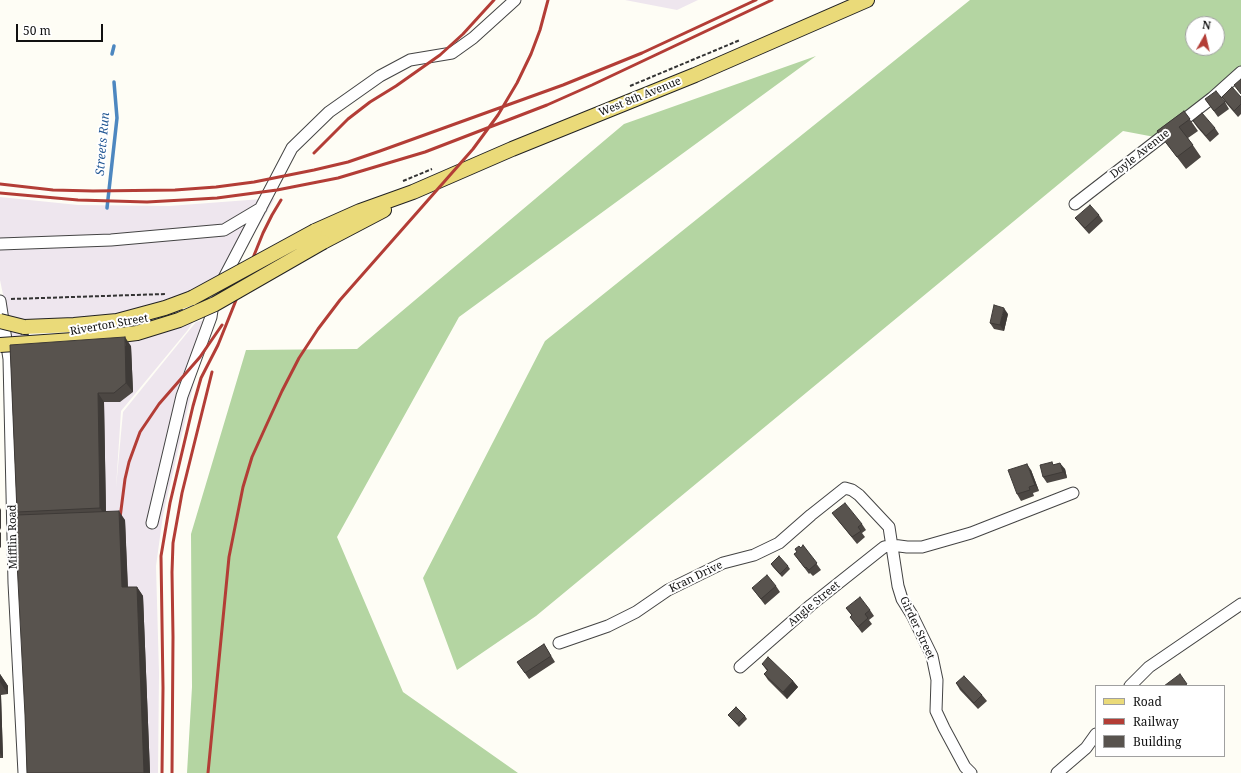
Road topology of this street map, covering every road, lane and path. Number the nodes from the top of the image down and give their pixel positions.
1 (515, 0) edge
2 (867, 0) edge
3 (1241, 72) edge
4 (1075, 204) dead end
5 (262, 208) junction
6 (319, 236) junction
7 (0, 244) edge
8 (167, 294) dead end
9 (214, 296) junction
10 (4, 300) edge
11 (0, 321) edge
12 (24, 327) junction
13 (2, 338) edge
14 (1073, 493) dead end
15 (152, 523) dead end
16 (892, 545) junction
17 (1239, 609) edge
18 (559, 643) dead end
19 (740, 667) dead end
20 (1131, 685) edge
21 (1095, 735) edge
22 (24, 773) edge
23 (971, 773) edge
24 (1057, 773) edge

1 - 5 street
2 - 6 main road, West 8th Avenue
3 - 4 street, Doyle Avenue
5 - 7 street
5 - 9 street
6 - 12 main road, bridge
6 - 13 main road, bridge
8 - 10 path
9 - 13 street, Riverton Street
9 - 15 street
10 - 13 street, Mifflin Road
11 - 12 main road, bridge
12 - 13 main road
13 - 22 street, Mifflin Road
14 - 16 street
16 - 18 street, Kran Drive
16 - 19 street, Angle Street
16 - 23 street, Girder Street
17 - 20 street
21 - 24 street

